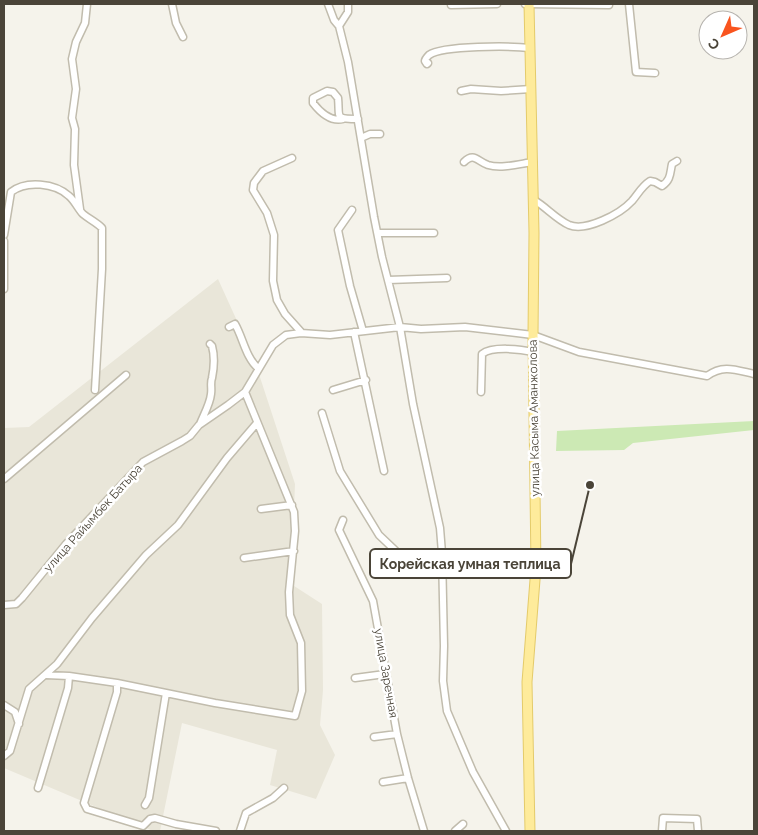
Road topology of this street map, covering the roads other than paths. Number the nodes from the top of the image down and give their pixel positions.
1 (87, 4) edge
2 (172, 4) edge
3 (328, 4) edge
4 (348, 4) edge
5 (497, 4) edge
6 (524, 4) edge
7 (529, 4) edge
8 (629, 4) edge
9 (451, 5) dead end
10 (609, 5) dead end
11 (338, 26) junction
12 (183, 37) dead end
13 (530, 48) junction
14 (428, 63) dead end
15 (655, 73) dead end
16 (531, 89) junction
17 (461, 91) dead end
18 (343, 119) junction
19 (358, 119) junction
20 (380, 134) dead end
21 (361, 138) junction
22 (292, 158) dead end
23 (677, 161) dead end
24 (464, 162) dead end
25 (533, 162) junction
26 (534, 200) junction
27 (80, 209) junction
28 (352, 210) dead end
29 (378, 233) junction
30 (434, 233) dead end
31 (4, 235) edge
32 (4, 241) edge
33 (447, 278) dead end
34 (388, 280) junction
35 (4, 289) edge
36 (229, 327) dead end
37 (400, 327) junction
38 (363, 331) junction
39 (354, 332) junction
40 (302, 333) junction
41 (533, 335) junction
42 (210, 344) dead end
43 (533, 352) junction
44 (258, 368) junction
45 (754, 374) edge
46 (126, 375) dead end
47 (366, 380) junction
48 (95, 390) dead end
49 (333, 390) dead end
50 (244, 392) junction
51 (481, 392) dead end
52 (322, 413) dead end
53 (257, 423) junction
54 (199, 425) junction
55 (384, 471) dead end
56 (4, 479) edge
57 (292, 504) junction
58 (261, 509) dead end
59 (343, 520) dead end
60 (294, 551) junction
61 (442, 553) junction
62 (244, 558) dead end
63 (4, 605) edge
64 (385, 674) junction
65 (46, 676) junction
66 (69, 676) junction
67 (355, 678) dead end
68 (117, 683) junction
69 (166, 693) junction
70 (4, 705) edge
71 (19, 725) junction
72 (397, 734) junction
73 (374, 737) dead end
74 (4, 756) edge
75 (408, 778) junction
76 (383, 782) dead end
77 (38, 788) dead end
78 (284, 788) dead end
79 (145, 805) dead end
80 (463, 824) dead end
81 (143, 828) edge
82 (216, 831) edge
83 (240, 831) edge
84 (424, 831) edge
85 (455, 831) edge
86 (506, 831) edge
87 (530, 831) edge
88 (662, 831) edge
89 (698, 831) edge

1 - 27 street
2 - 12 street
3 - 11 street
4 - 11 street
5 - 9 street
6 - 7 street
7 - 10 street
7 - 13 main road, улица Касыма Аманжолова
8 - 15 street
11 - 19 street
13 - 14 street
13 - 16 main road, улица Касыма Аманжолова
16 - 17 street
16 - 25 main road, улица Касыма Аманжолова
18 - 18 street
18 - 19 street
19 - 21 street
20 - 21 street
21 - 29 street
22 - 40 street
23 - 26 street
24 - 25 street
25 - 26 main road, улица Касыма Аманжолова
26 - 41 main road, улица Касыма Аманжолова
27 - 31 street
27 - 48 street
28 - 38 street
29 - 30 street
29 - 34 street
32 - 35 street
33 - 34 street
34 - 37 street
36 - 44 street
37 - 38 street, улица Райымбек Батыра
37 - 41 street, улица Райымбек Батыра
37 - 61 street
38 - 39 street, улица Райымбек Батыра
39 - 40 street, улица Райымбек Батыра
39 - 47 street
40 - 44 street, улица Райымбек Батыра
41 - 43 main road, улица Касыма Аманжолова
41 - 45 street, улица Райымбек Батыра
42 - 54 street
43 - 51 street
43 - 87 main road, улица Касыма Аманжолова
44 - 50 street, улица Райымбек Батыра
46 - 56 street
47 - 49 street
47 - 55 street
50 - 53 street
50 - 54 street, улица Райымбек Батыра
52 - 61 street
53 - 57 street
53 - 65 street
54 - 63 street, улица Райымбек Батыра
57 - 58 street
57 - 60 street
59 - 64 street, улица Заречная
60 - 62 street
60 - 69 street
61 - 86 street
64 - 67 street
64 - 72 street, улица Заречная
65 - 66 street
65 - 71 street
66 - 68 street
66 - 77 street
68 - 69 street
68 - 81 street
69 - 79 street
70 - 71 street
71 - 74 street
72 - 73 street
72 - 75 street, улица Заречная
75 - 76 street
75 - 84 street, улица Заречная
78 - 83 street
80 - 85 street
81 - 82 street
88 - 89 street

